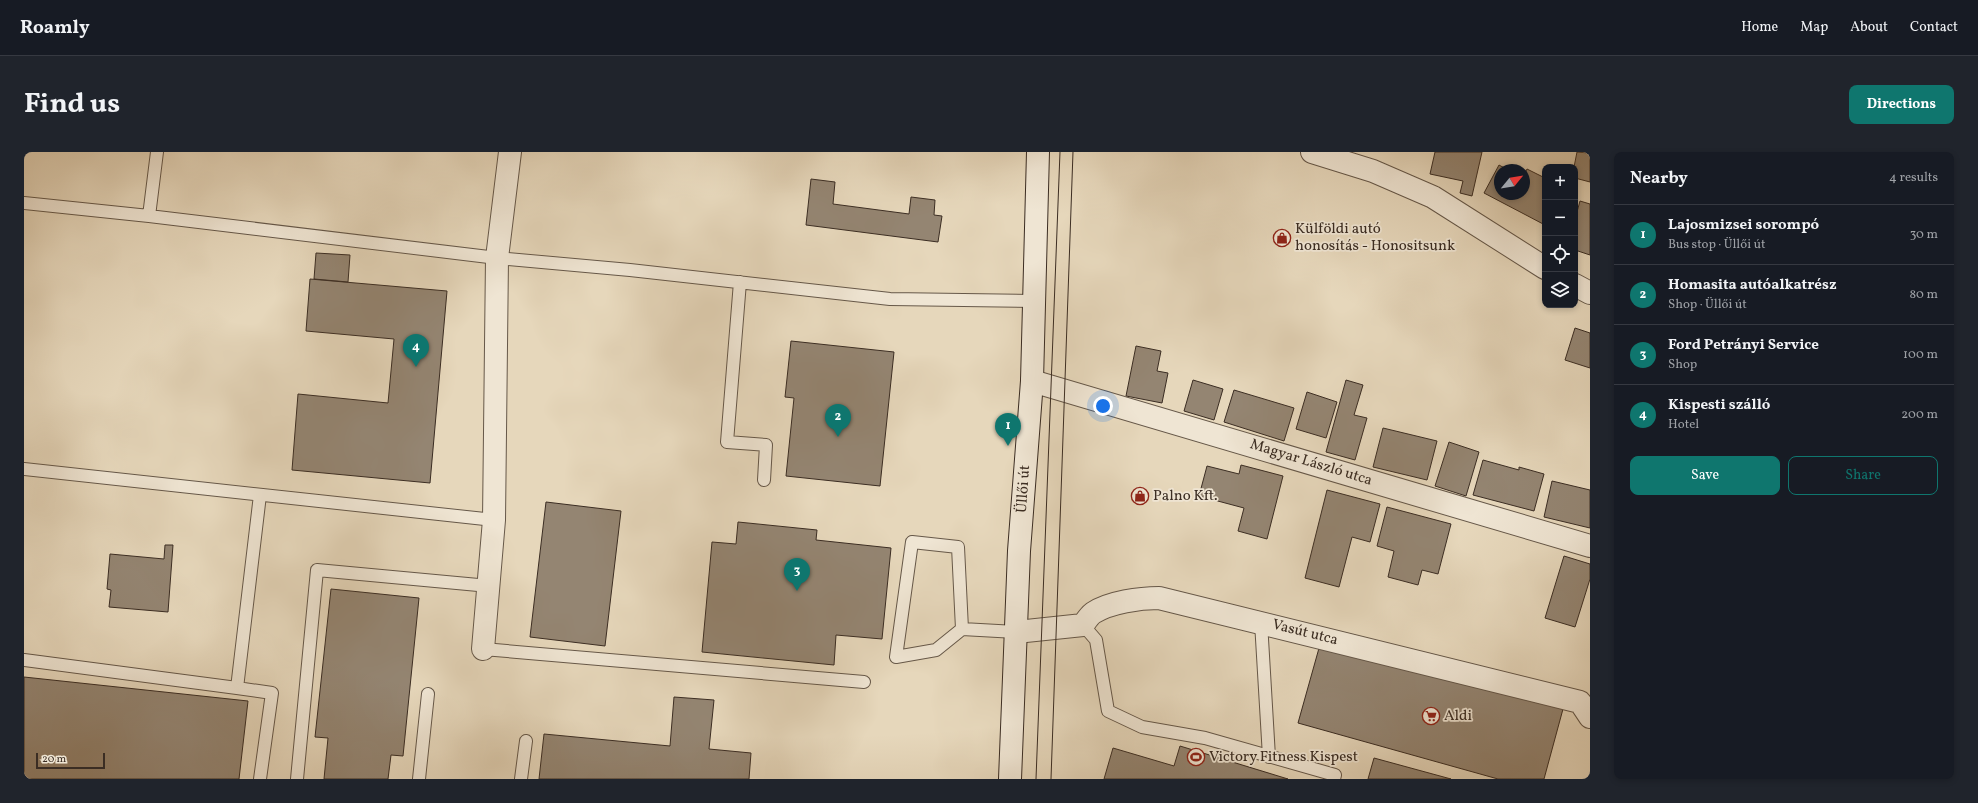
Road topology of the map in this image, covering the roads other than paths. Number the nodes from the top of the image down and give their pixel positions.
1 (157, 152) edge
2 (510, 152) edge
3 (1038, 152) edge
4 (1312, 152) edge
5 (24, 203) edge
6 (149, 216) junction
7 (497, 258) junction
8 (1542, 266) edge
9 (740, 282) junction
10 (1578, 287) edge
11 (1590, 293) edge
12 (1035, 301) junction
13 (1032, 381) junction
14 (24, 469) edge
15 (764, 480) dead end
16 (260, 495) junction
17 (494, 520) junction
18 (1590, 546) edge
19 (489, 586) junction
20 (1261, 622) junction
21 (1083, 625) junction
22 (962, 628) junction
23 (1016, 632) junction
24 (483, 649) joint
25 (24, 660) edge
26 (864, 682) dead end
27 (237, 688) junction
28 (428, 694) dead end
29 (1590, 717) edge
30 (526, 741) dead end
31 (1269, 757) junction
32 (260, 779) edge
33 (297, 779) edge
34 (419, 779) edge
35 (521, 779) edge
36 (1010, 779) edge
37 (1334, 779) edge

1 - 6 lane
2 - 7 street
3 - 12 street, Üllői út
4 - 8 street
5 - 6 lane
6 - 7 lane
7 - 9 lane
7 - 17 street
9 - 12 lane
9 - 15 lane
10 - 11 street
12 - 13 street, Üllői út
13 - 18 street, Magyar László utca
13 - 23 street, Üllői út
14 - 16 lane
16 - 17 lane
16 - 27 lane
17 - 19 street
19 - 24 street
19 - 33 lane
20 - 21 street, Vasút utca
20 - 29 street, Vasút utca
20 - 31 lane
21 - 23 street
21 - 31 lane
22 - 22 lane
22 - 23 lane
23 - 36 street, Üllői út
24 - 26 lane
25 - 27 lane
27 - 32 lane
28 - 34 lane
30 - 35 lane
31 - 37 lane

